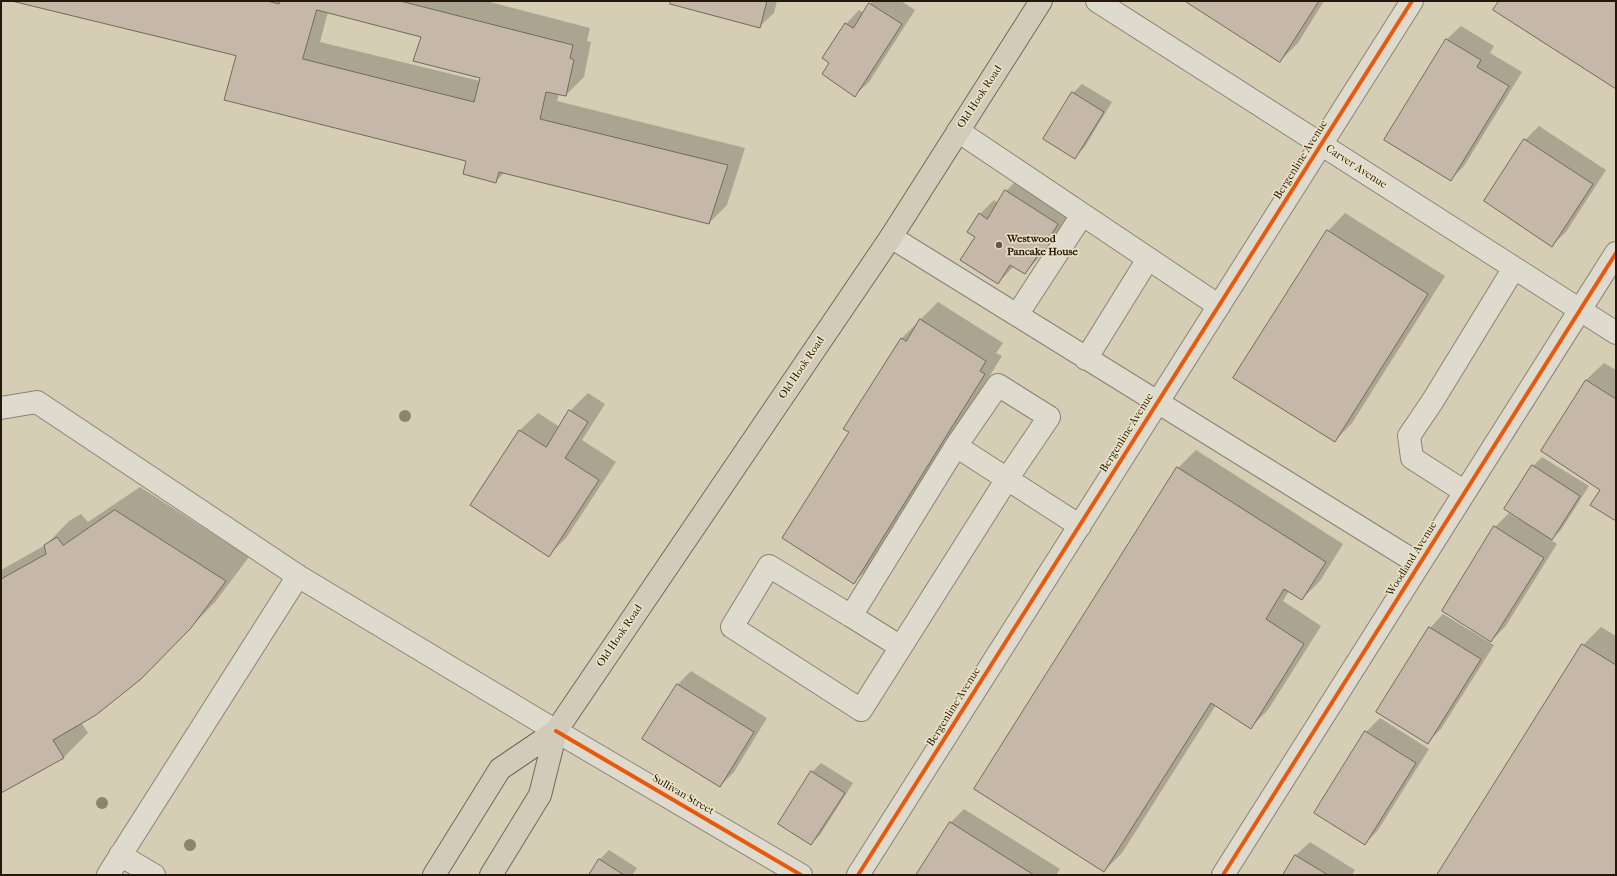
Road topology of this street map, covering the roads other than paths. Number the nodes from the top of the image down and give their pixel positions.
1 (1041, 1) edge
2 (1097, 1) edge
3 (1412, 1) edge
4 (958, 131) junction
5 (1321, 145) junction
6 (1082, 215) junction
7 (891, 237) junction
8 (1616, 253) edge
9 (1148, 259) junction
10 (1514, 268) junction
11 (1219, 306) junction
12 (1580, 310) junction
13 (1017, 315) junction
14 (1616, 333) edge
15 (1086, 359) junction
16 (1157, 403) junction
17 (1, 408) edge
18 (956, 446) junction
19 (1007, 479) junction
20 (1465, 492) junction
21 (1080, 526) junction
22 (1419, 564) junction
23 (298, 576) junction
24 (855, 610) junction
25 (900, 647) junction
26 (556, 731) junction
27 (120, 855) junction
28 (108, 875) edge
29 (154, 875) edge
30 (434, 875) edge
31 (491, 875) edge
32 (801, 875) edge
33 (858, 875) edge
34 (1222, 875) edge

1 - 4 main road, Old Hook Road
2 - 5 street, Carver Avenue
3 - 5 street, Bergenline Avenue
4 - 6 street
4 - 7 main road, Old Hook Road
5 - 10 street, Carver Avenue
5 - 11 street, Bergenline Avenue
6 - 9 street
6 - 13 street
7 - 13 street
7 - 26 main road, Old Hook Road
8 - 12 street, Woodland Avenue
9 - 11 street
9 - 15 street
10 - 12 street, Carver Avenue
10 - 20 street
11 - 16 street, Bergenline Avenue
12 - 14 street, Carver Avenue
12 - 20 street, Woodland Avenue
13 - 15 street
15 - 16 street
16 - 21 street, Bergenline Avenue
16 - 22 street
17 - 23 street, Sullivan Street
18 - 19 street
18 - 19 street
18 - 24 street
19 - 21 street
19 - 25 street
20 - 22 street, Woodland Avenue
21 - 33 street, Bergenline Avenue
22 - 34 street, Woodland Avenue
23 - 26 street, Sullivan Street
23 - 27 street
24 - 25 street
24 - 25 street
26 - 30 main road, Old Hook Road
26 - 31 main road, Old Hook Road
26 - 32 street, Sullivan Street
27 - 28 street
27 - 29 street

